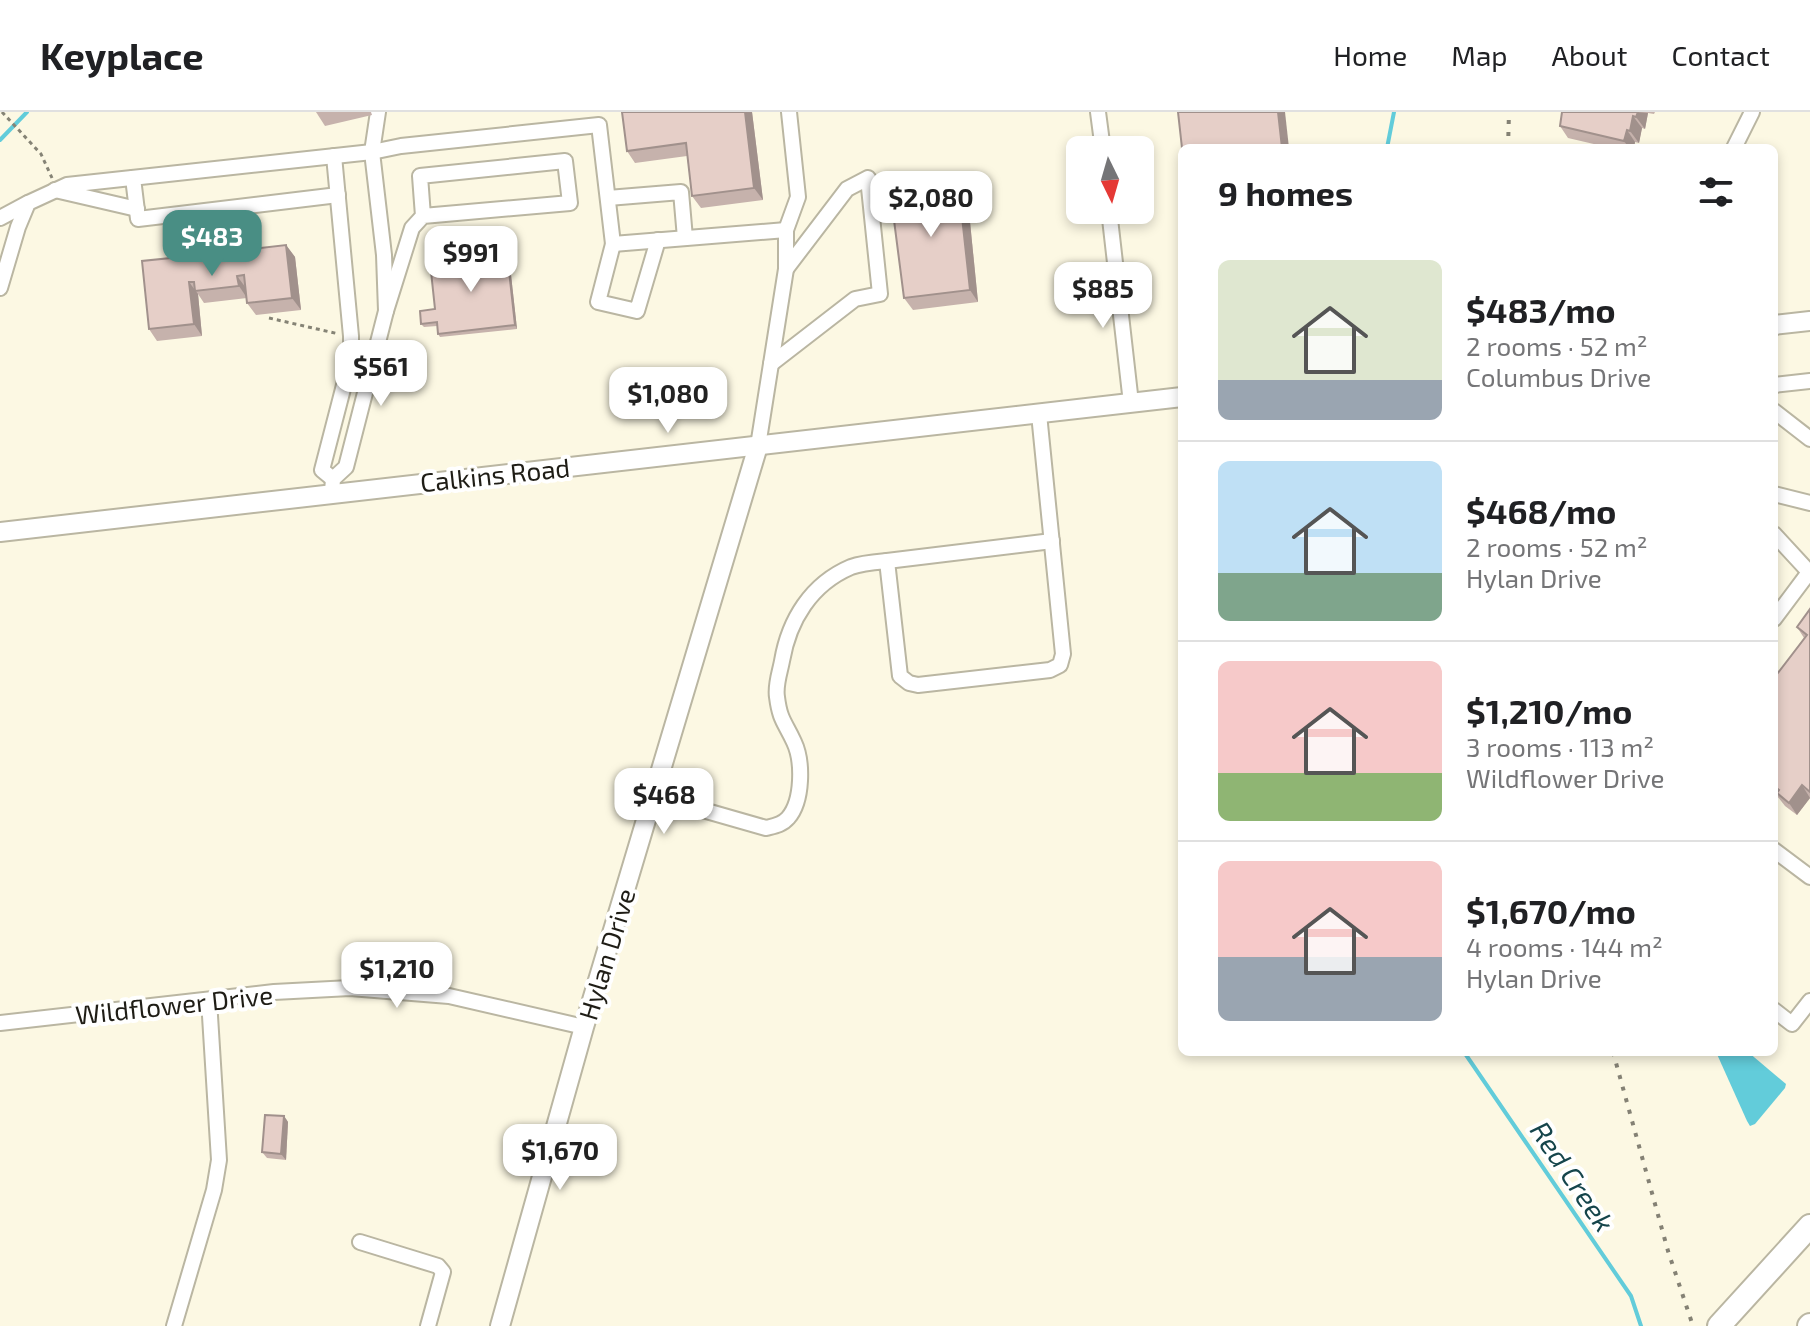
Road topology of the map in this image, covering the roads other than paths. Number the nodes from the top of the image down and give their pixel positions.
1 (378, 112) edge
2 (789, 112) edge
3 (1098, 112) edge
4 (1752, 112) edge
5 (1101, 136) edge
6 (1736, 144) edge
7 (372, 152) junction
8 (334, 156) junction
9 (133, 178) junction
10 (55, 186) junction
11 (338, 195) junction
12 (608, 198) junction
13 (28, 203) junction
14 (137, 209) junction
15 (423, 216) junction
16 (0, 218) edge
17 (1111, 224) edge
18 (786, 230) junction
19 (685, 238) junction
20 (658, 240) junction
21 (613, 244) junction
22 (786, 269) junction
23 (0, 288) edge
24 (386, 311) junction
25 (1810, 321) edge
26 (1778, 325) edge
27 (771, 364) junction
28 (1810, 381) edge
29 (1778, 385) edge
30 (1178, 397) edge
31 (1131, 403) junction
32 (1039, 414) junction
33 (1778, 414) edge
34 (1810, 439) edge
35 (758, 446) junction
36 (332, 486) junction
37 (1778, 495) edge
38 (1810, 503) edge
39 (0, 532) edge
40 (1778, 538) edge
41 (1052, 541) junction
42 (887, 561) junction
43 (1810, 572) edge
44 (1778, 614) edge
45 (654, 796) junction
46 (1778, 853) edge
47 (1810, 877) edge
48 (209, 1000) junction
49 (1810, 1001) edge
50 (1778, 1013) edge
51 (0, 1023) edge
52 (584, 1027) junction
53 (1810, 1226) edge
54 (360, 1242) dead end
55 (174, 1326) edge
56 (428, 1326) edge
57 (500, 1326) edge
58 (1719, 1326) edge

1 - 7 street
2 - 18 street
3 - 5 street
4 - 6 street
7 - 8 street
7 - 12 street
7 - 24 street
8 - 9 street
8 - 11 street
9 - 10 street
9 - 14 street
10 - 13 street
10 - 14 street
11 - 14 street
11 - 36 street
12 - 19 street
12 - 21 street
13 - 16 street
13 - 23 street
15 - 15 street
15 - 24 street
17 - 31 street
18 - 19 street
18 - 22 street
19 - 20 street
20 - 21 street
20 - 21 street
22 - 27 street
22 - 27 street
24 - 36 street
25 - 26 main road
27 - 35 street
28 - 29 street
30 - 31 main road, Calkins Road
31 - 32 main road, Calkins Road
32 - 35 main road, Calkins Road
32 - 41 street
33 - 34 street
35 - 36 main road, Calkins Road
35 - 45 main road, Hylan Drive
36 - 39 main road, Calkins Road
37 - 38 street
40 - 43 street
41 - 42 street
41 - 42 street
42 - 45 street
43 - 44 street
45 - 52 main road, Hylan Drive
46 - 47 street
48 - 51 street, Wildflower Drive
48 - 52 street, Wildflower Drive
48 - 55 street
49 - 50 street
52 - 57 main road, Hylan Drive
53 - 58 highway
54 - 56 street

